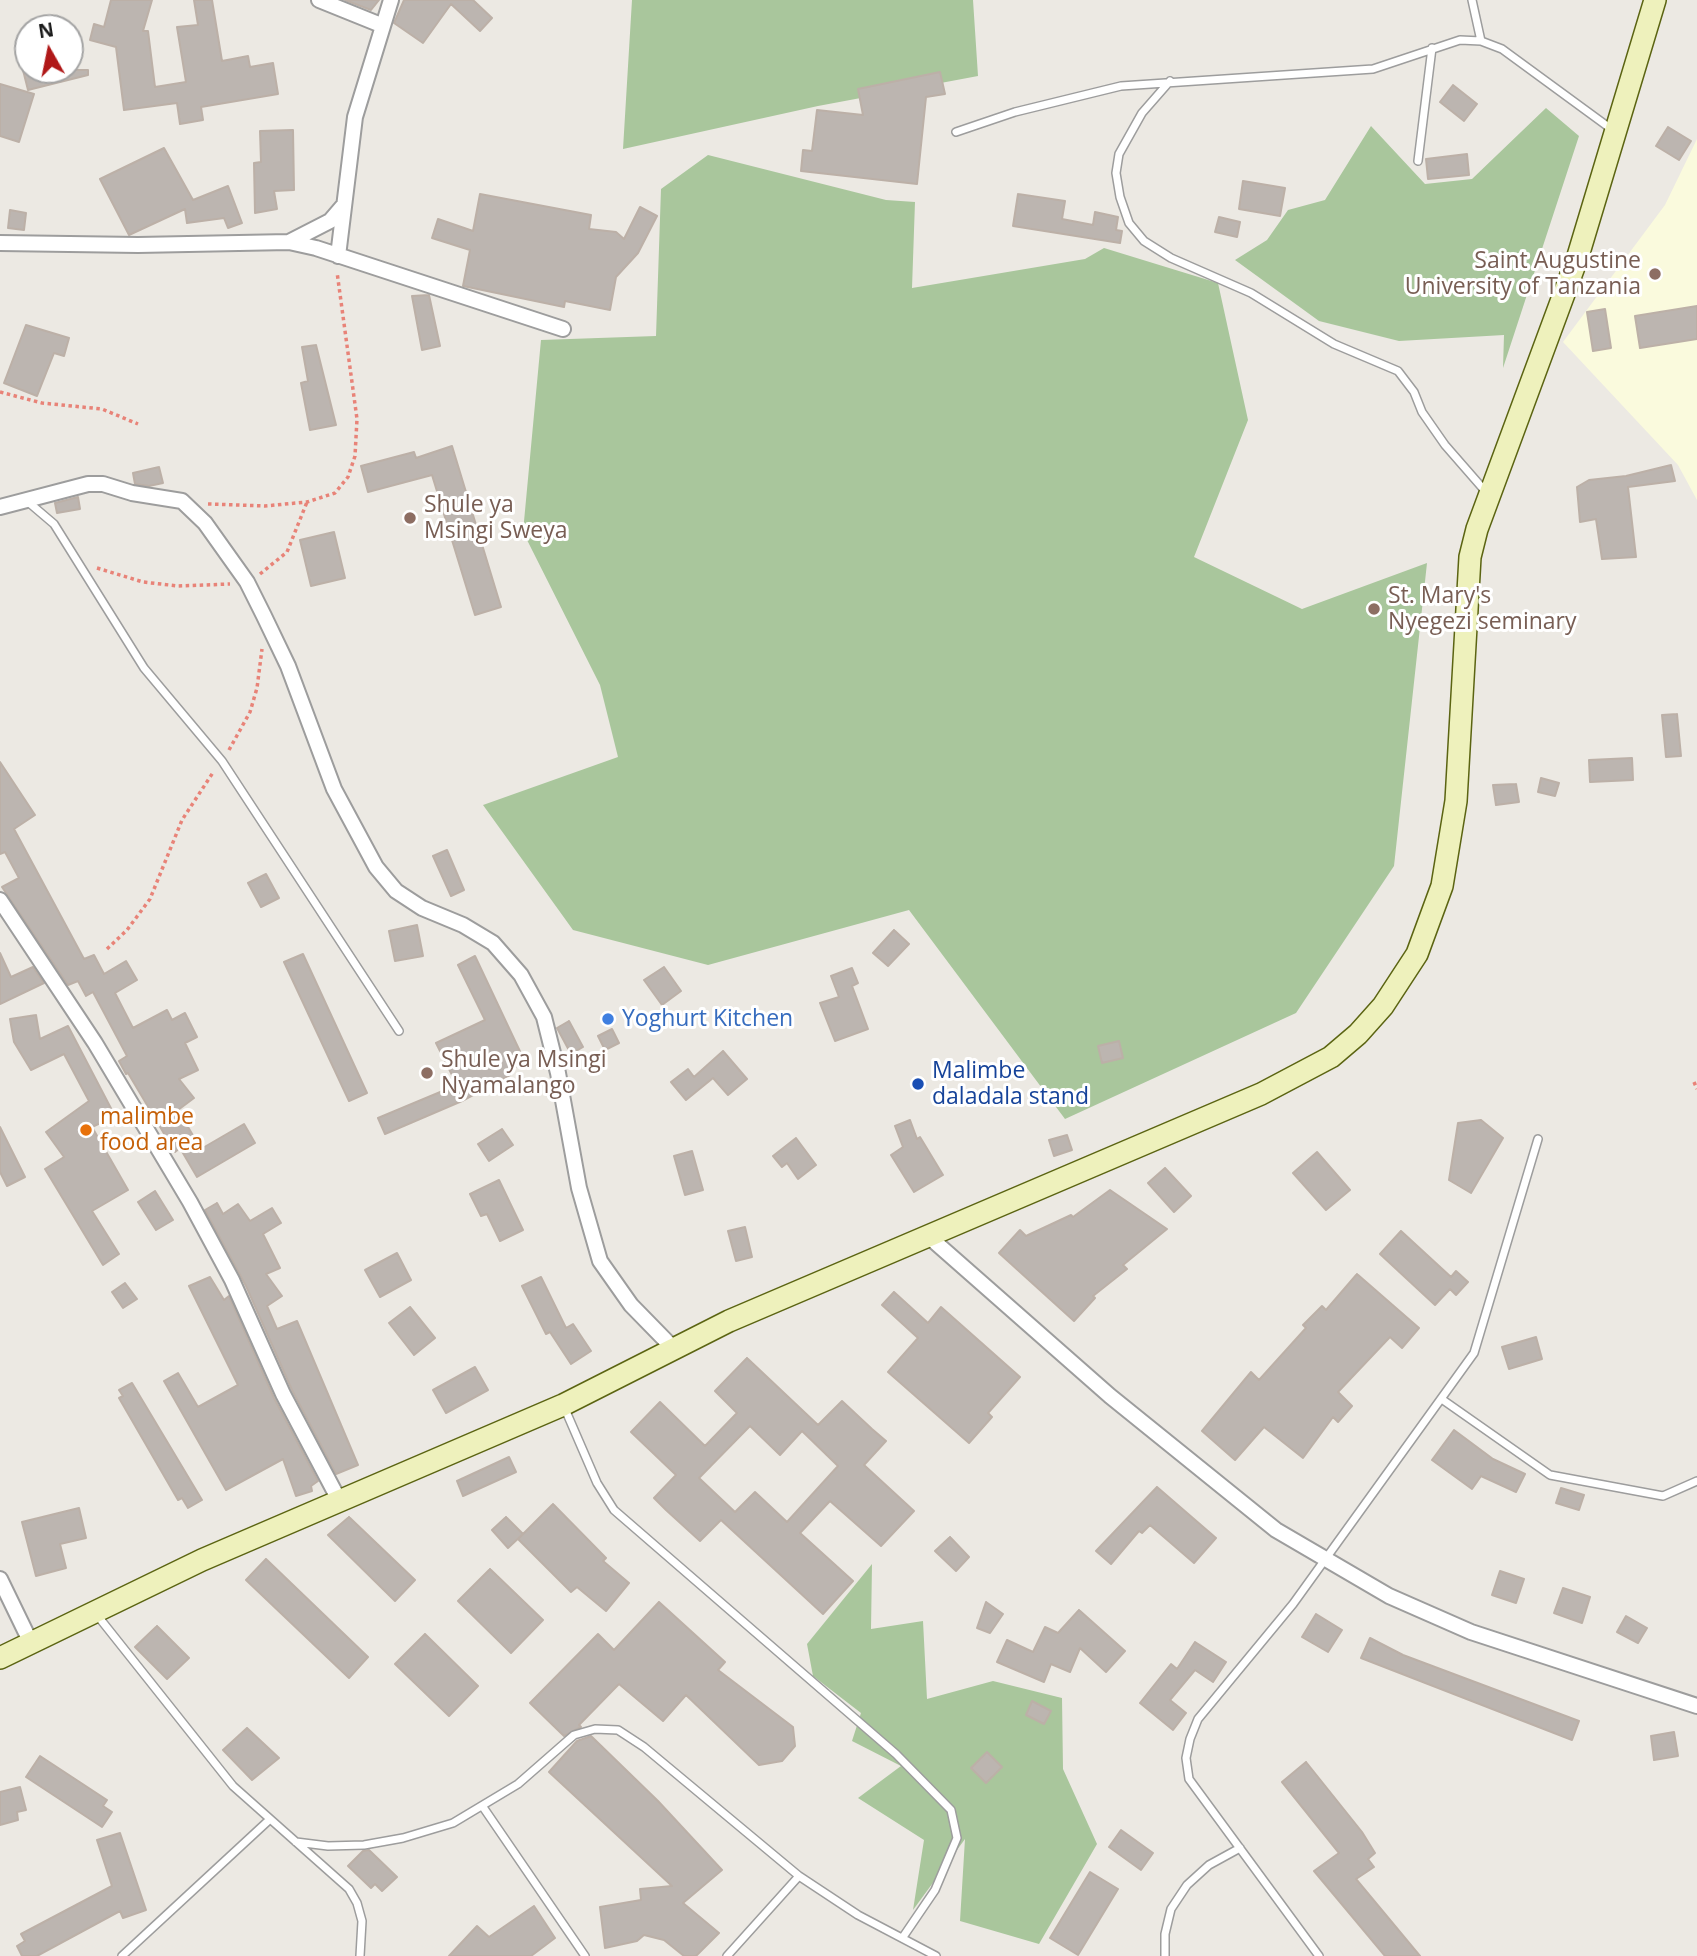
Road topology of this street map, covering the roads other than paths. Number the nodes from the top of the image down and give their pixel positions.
1 (319, 0) edge
2 (391, 0) edge
3 (1472, 0) edge
4 (1655, 0) edge
5 (381, 24) junction
6 (1481, 41) junction
7 (1432, 48) junction
8 (1171, 81) junction
9 (956, 132) dead end
10 (1614, 132) junction
11 (1418, 161) dead end
12 (343, 206) junction
13 (289, 242) junction
14 (0, 243) edge
15 (338, 256) junction
16 (563, 329) dead end
17 (1490, 496) junction
18 (26, 501) junction
19 (0, 507) edge
20 (0, 900) edge
21 (399, 1031) dead end
22 (1538, 1139) dead end
23 (927, 1235) junction
24 (674, 1349) junction
25 (1443, 1400) junction
26 (563, 1405) junction
27 (1697, 1481) edge
28 (338, 1500) junction
29 (1325, 1560) junction
30 (0, 1580) edge
31 (95, 1612) junction
32 (31, 1643) junction
33 (0, 1658) edge
34 (1697, 1706) edge
35 (484, 1807) junction
36 (268, 1821) junction
37 (296, 1842) junction
38 (1240, 1848) junction
39 (799, 1876) junction
40 (903, 1937) junction
41 (122, 1956) edge
42 (360, 1956) edge
43 (585, 1956) edge
44 (727, 1956) edge
45 (936, 1956) edge
46 (1165, 1956) edge
47 (1319, 1956) edge

1 - 5 street
2 - 5 street
3 - 6 lane
4 - 10 main road
5 - 12 street
6 - 7 lane
6 - 10 lane
7 - 8 lane
7 - 11 lane
8 - 9 lane
8 - 17 lane
10 - 17 main road
12 - 13 street
12 - 15 street
13 - 14 street
13 - 15 street
15 - 16 street
17 - 23 main road
18 - 19 street
18 - 21 lane
18 - 24 street
20 - 28 street
22 - 25 lane
23 - 24 main road
23 - 29 street
24 - 26 main road
25 - 27 lane
25 - 29 lane
26 - 28 main road
26 - 40 lane
28 - 31 main road
29 - 34 street
29 - 38 lane
30 - 32 street
31 - 32 main road
31 - 36 lane
32 - 33 main road
35 - 37 lane
35 - 39 lane
35 - 43 lane
36 - 37 lane
36 - 41 lane
37 - 42 lane
38 - 46 lane
38 - 47 lane
39 - 40 lane
39 - 44 lane
40 - 45 lane

